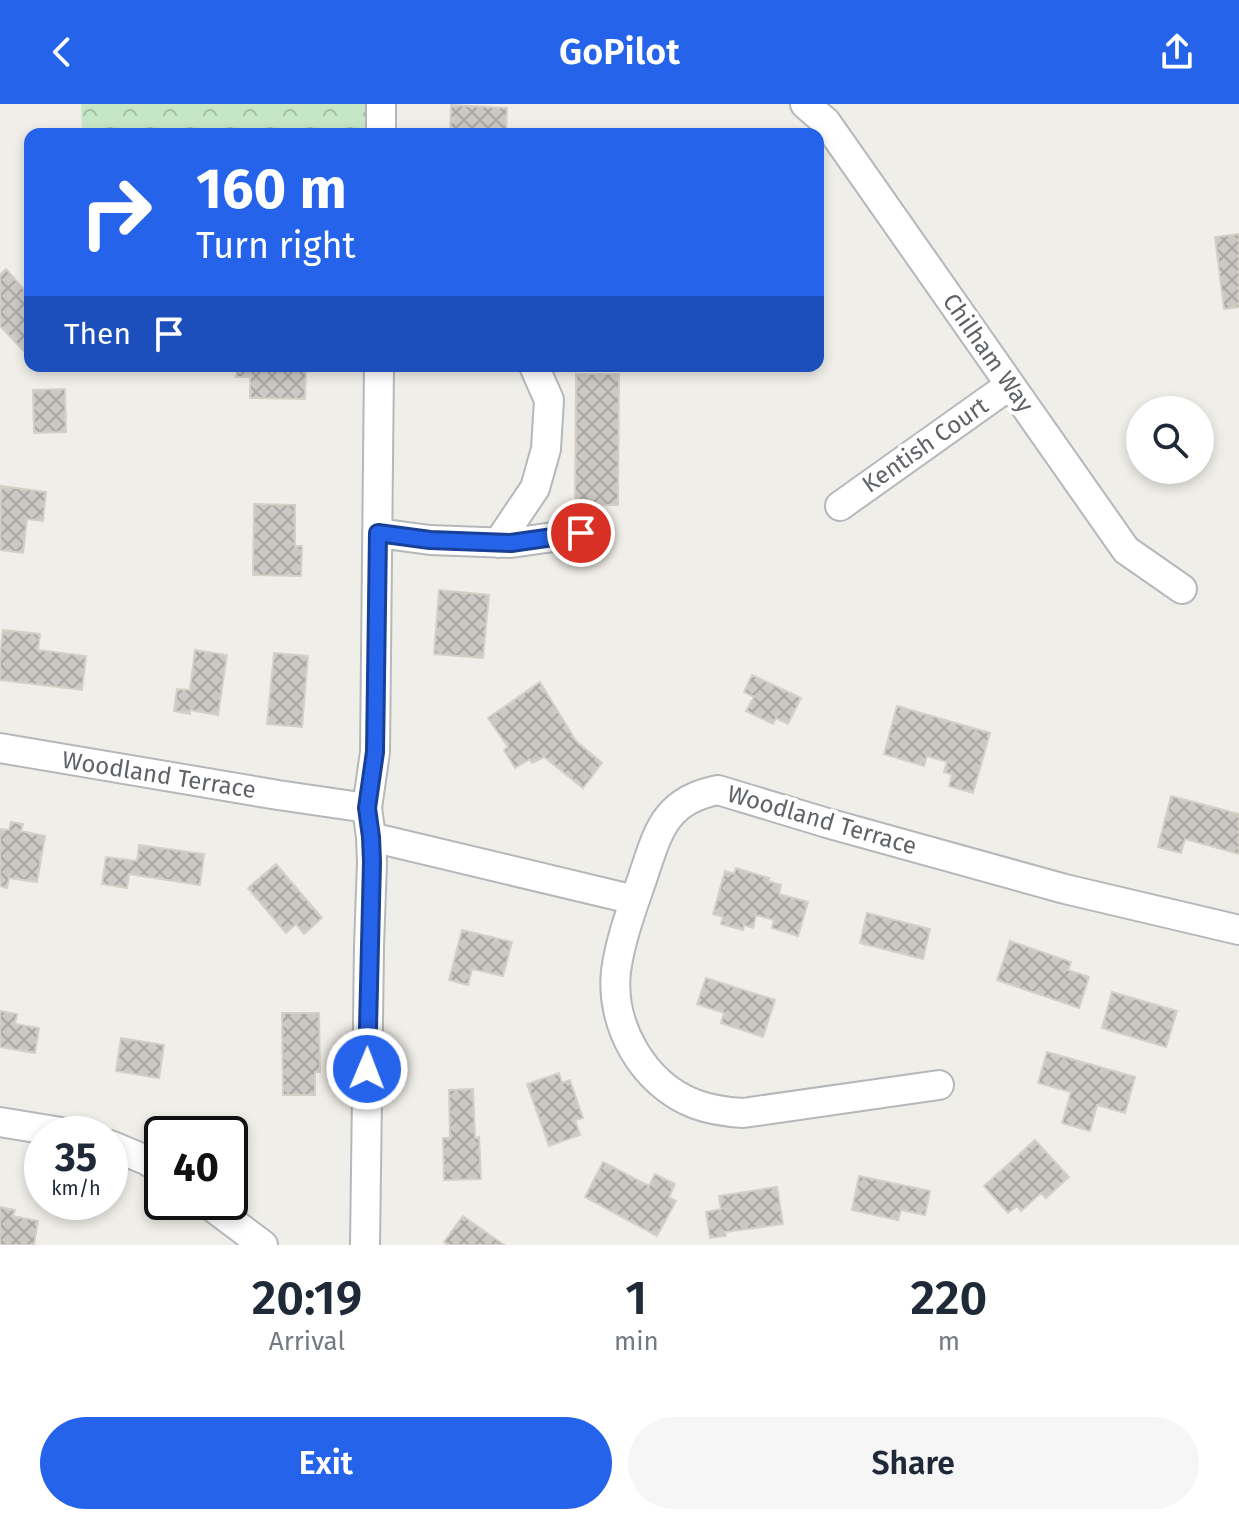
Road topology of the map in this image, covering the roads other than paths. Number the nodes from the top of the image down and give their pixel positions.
1 (381, 104) edge
2 (805, 104) edge
3 (381, 128) edge
4 (379, 372) edge
5 (537, 372) edge
6 (1010, 385) junction
7 (840, 506) dead end
8 (378, 533) junction
9 (581, 533) dead end
10 (498, 543) junction
11 (1182, 589) dead end
12 (0, 748) edge
13 (367, 808) junction
14 (371, 837) junction
15 (635, 900) junction
16 (1239, 930) edge
17 (939, 1085) dead end
18 (0, 1122) edge
19 (24, 1126) edge
20 (230, 1220) edge
21 (263, 1245) edge
22 (365, 1245) edge

1 - 3 street
2 - 6 street, Chilham Way
4 - 8 street
5 - 10 street
6 - 7 street, Kentish Court
6 - 11 street, Chilham Way
8 - 10 street
8 - 13 street
9 - 10 street
12 - 13 street, Woodland Terrace
13 - 14 street
14 - 15 street
14 - 22 street
15 - 16 street, Woodland Terrace
15 - 17 street, Woodland Terrace
18 - 19 street
20 - 21 street

